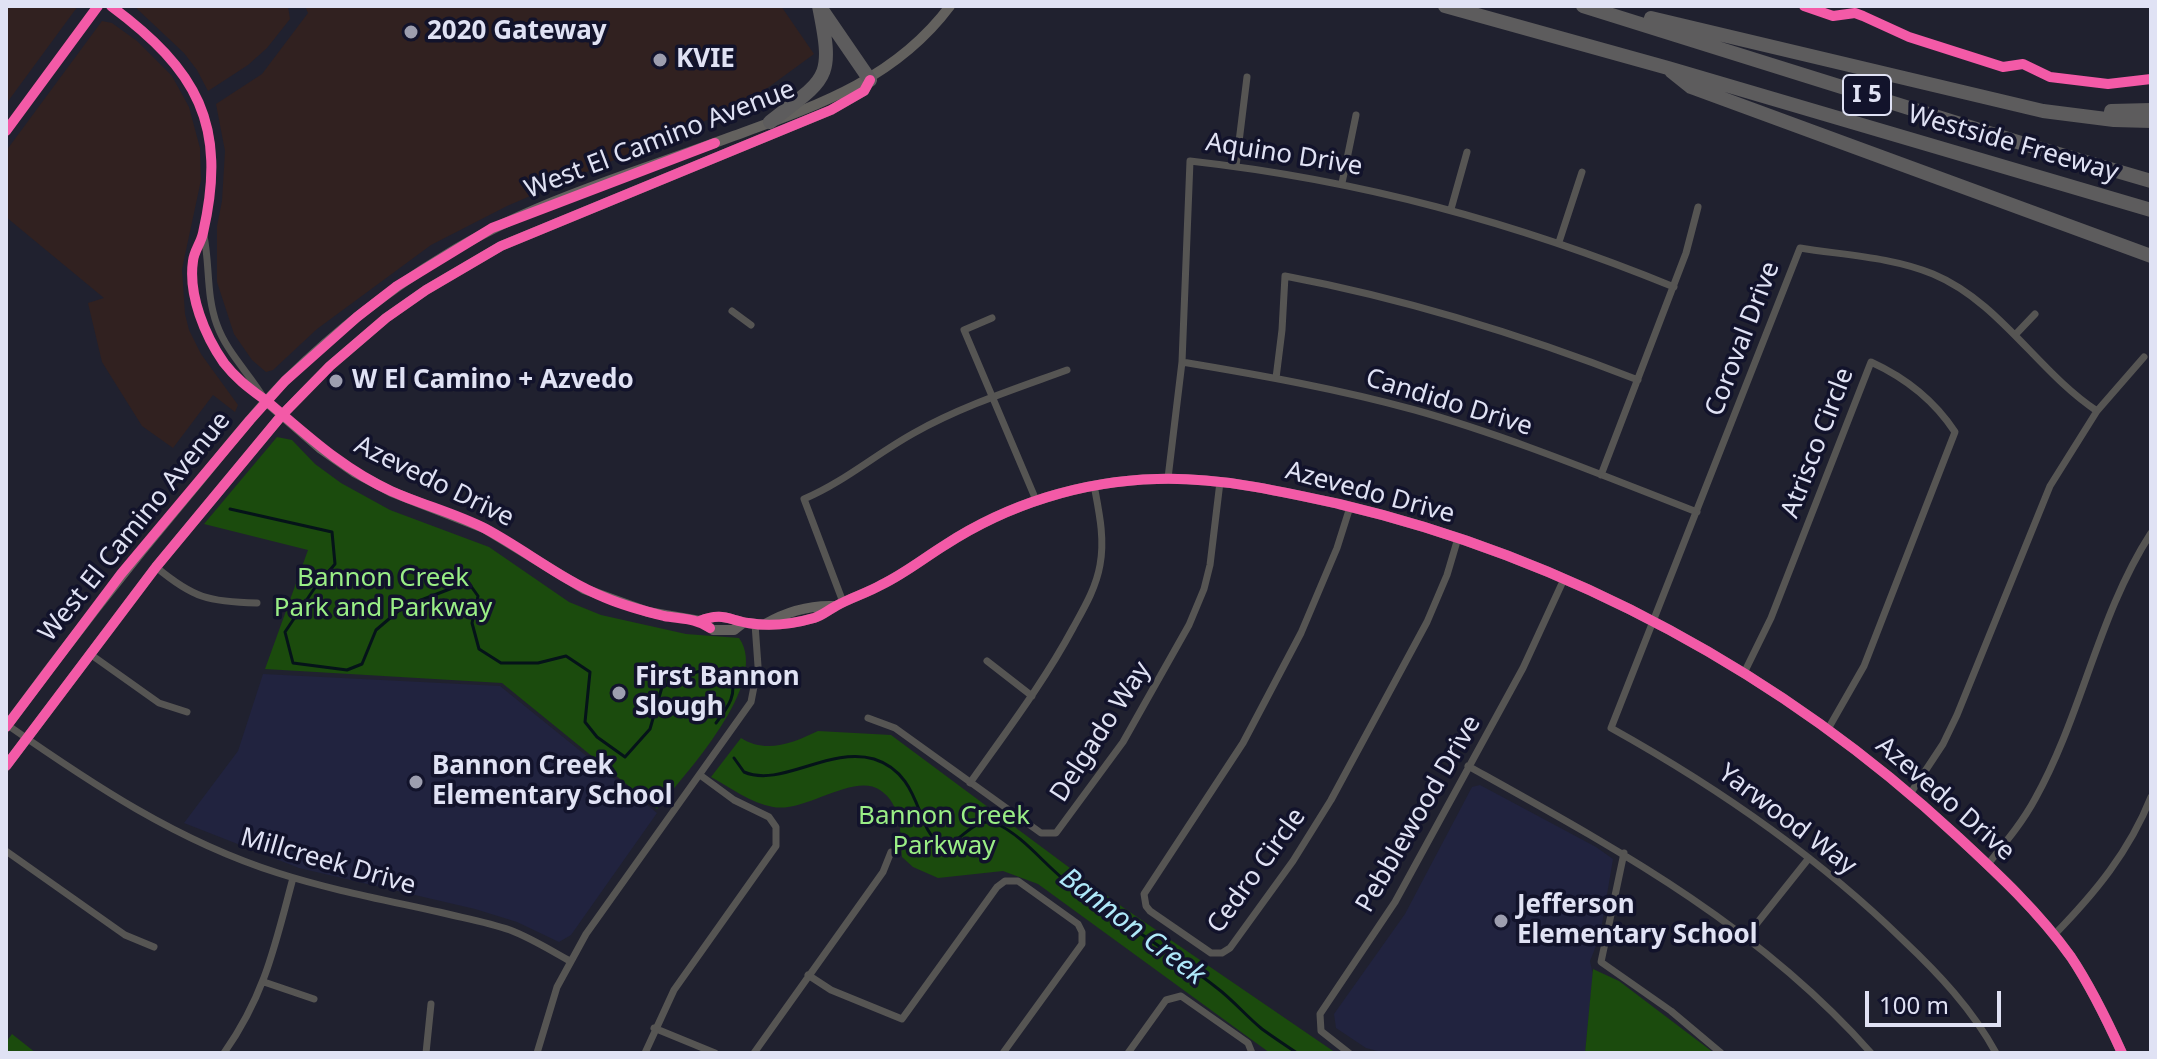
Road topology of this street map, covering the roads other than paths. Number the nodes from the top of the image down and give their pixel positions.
1 (98, 6) edge
2 (111, 6) edge
3 (819, 6) edge
4 (950, 6) edge
5 (1445, 6) edge
6 (1583, 6) edge
7 (1599, 6) edge
8 (1668, 68) junction
9 (1247, 77) dead end
10 (870, 80) junction
11 (2151, 110) edge
12 (2043, 111) junction
13 (1356, 115) dead end
14 (2151, 121) edge
15 (770, 122) junction
16 (6, 131) edge
17 (1467, 152) dead end
18 (1236, 166) junction
19 (1582, 172) dead end
20 (2151, 181) edge
21 (1342, 183) junction
22 (1698, 207) dead end
23 (1451, 209) junction
24 (2151, 210) edge
25 (2068, 224) junction
26 (203, 234) junction
27 (1559, 242) junction
28 (2151, 246) edge
29 (2151, 256) edge
30 (1674, 287) junction
31 (732, 311) dead end
32 (2035, 314) dead end
33 (992, 318) dead end
34 (751, 325) dead end
35 (2015, 335) junction
36 (2144, 357) dead end
37 (1182, 362) junction
38 (1067, 370) dead end
39 (1276, 378) junction
40 (1638, 380) junction
41 (992, 398) junction
42 (267, 402) junction
43 (2097, 411) junction
44 (282, 415) junction
45 (1601, 475) junction
46 (1168, 478) junction
47 (1220, 482) junction
48 (1094, 485) junction
49 (1036, 500) junction
50 (1350, 507) junction
51 (1697, 512) junction
52 (2151, 533) edge
53 (1458, 538) junction
54 (156, 567) junction
55 (1564, 579) junction
56 (257, 603) dead end
57 (839, 604) junction
58 (1654, 622) junction
59 (754, 624) junction
60 (90, 654) junction
61 (987, 661) dead end
62 (1744, 673) junction
63 (1032, 696) junction
64 (187, 712) dead end
65 (868, 718) dead end
66 (7, 725) edge
67 (1828, 729) junction
68 (26, 737) junction
69 (6, 766) edge
70 (1468, 766) junction
71 (700, 775) junction
72 (970, 783) junction
73 (1910, 794) junction
74 (2151, 797) edge
75 (6, 851) edge
76 (891, 852) dead end
77 (1624, 853) junction
78 (1809, 858) junction
79 (1988, 864) junction
80 (293, 878) junction
81 (2054, 935) junction
82 (1746, 937) junction
83 (154, 947) dead end
84 (570, 961) junction
85 (808, 975) junction
86 (264, 982) junction
87 (314, 999) dead end
88 (431, 1004) dead end
89 (654, 1028) junction
90 (224, 1053) edge
91 (426, 1053) edge
92 (537, 1053) edge
93 (645, 1053) edge
94 (715, 1053) edge
95 (754, 1053) edge
96 (1003, 1053) edge
97 (1128, 1053) edge
98 (1252, 1053) edge
99 (1349, 1053) edge
100 (1721, 1053) edge
101 (1871, 1053) edge
102 (1996, 1053) edge
103 (2122, 1053) edge

1 - 16 street
2 - 26 street
3 - 10 highway
3 - 15 highway
4 - 10 main road, West El Camino Avenue
5 - 8 highway, Westside Freeway / I 5
6 - 20 highway, Westside Freeway / I 5
7 - 12 highway
8 - 24 highway, Westside Freeway / I 5
8 - 25 highway
9 - 18 street
10 - 15 main road, West El Camino Avenue
10 - 44 main road, West El Camino Avenue
11 - 12 highway
12 - 14 highway
13 - 21 street
15 - 42 main road, West El Camino Avenue
17 - 23 street
18 - 21 street, Aquino Drive
18 - 37 street, Aquino Drive
19 - 27 street
21 - 23 street, Aquino Drive
22 - 30 street
23 - 27 street, Aquino Drive
25 - 28 highway
25 - 29 highway
26 - 42 street
26 - 42 street
27 - 30 street, Aquino Drive
30 - 40 street
31 - 34 street
32 - 35 street
33 - 41 street
35 - 43 street, Coroval Drive
35 - 51 street, Coroval Drive
36 - 43 street
37 - 39 street, Candido Drive
37 - 46 street, Aquino Drive
38 - 41 street
39 - 40 street
39 - 45 street, Candido Drive
40 - 45 street
41 - 49 street
41 - 57 street
42 - 44 main road, Azevedo Drive
42 - 66 main road, West El Camino Avenue
43 - 73 street
44 - 54 main road, West El Camino Avenue
44 - 59 main road, Azevedo Drive
45 - 51 street, Candido Drive
46 - 47 main road, Azevedo Drive
46 - 48 main road, Azevedo Drive
47 - 50 main road, Azevedo Drive
47 - 72 street, Delgado Way
48 - 49 main road, Azevedo Drive
48 - 63 street
49 - 57 main road, Azevedo Drive
50 - 53 main road, Azevedo Drive
50 - 53 street, Cedro Circle
51 - 58 street, Coroval Drive
52 - 79 street
53 - 55 main road, Azevedo Drive
54 - 56 street
54 - 60 main road, West El Camino Avenue
55 - 58 main road, Azevedo Drive
55 - 70 street, Pebblewood Drive
57 - 59 main road, Azevedo Drive
58 - 62 main road, Azevedo Drive
58 - 78 street, Yarwood Way
59 - 71 street
60 - 64 street
60 - 68 main road, West El Camino Avenue
61 - 63 street
62 - 67 main road, Azevedo Drive
62 - 67 street, Atrisco Circle
63 - 72 street
65 - 72 street, Delgado Way
66 - 68 street, Millcreek Drive
67 - 73 main road, Azevedo Drive
68 - 69 main road, West El Camino Avenue
68 - 80 street, Millcreek Drive
70 - 77 street
70 - 99 street, Pebblewood Drive
71 - 84 street
71 - 89 street
73 - 79 main road, Azevedo Drive
74 - 81 street
75 - 83 street
76 - 85 street
77 - 82 street
77 - 100 street
78 - 82 street
78 - 102 street, Yarwood Way
79 - 81 main road, Azevedo Drive
80 - 84 street, Millcreek Drive
80 - 86 street
81 - 103 main road, Azevedo Drive
82 - 101 street
84 - 92 street
85 - 95 street
85 - 96 street
86 - 87 street
86 - 90 street
88 - 91 street
89 - 93 street
89 - 94 street
97 - 98 street

